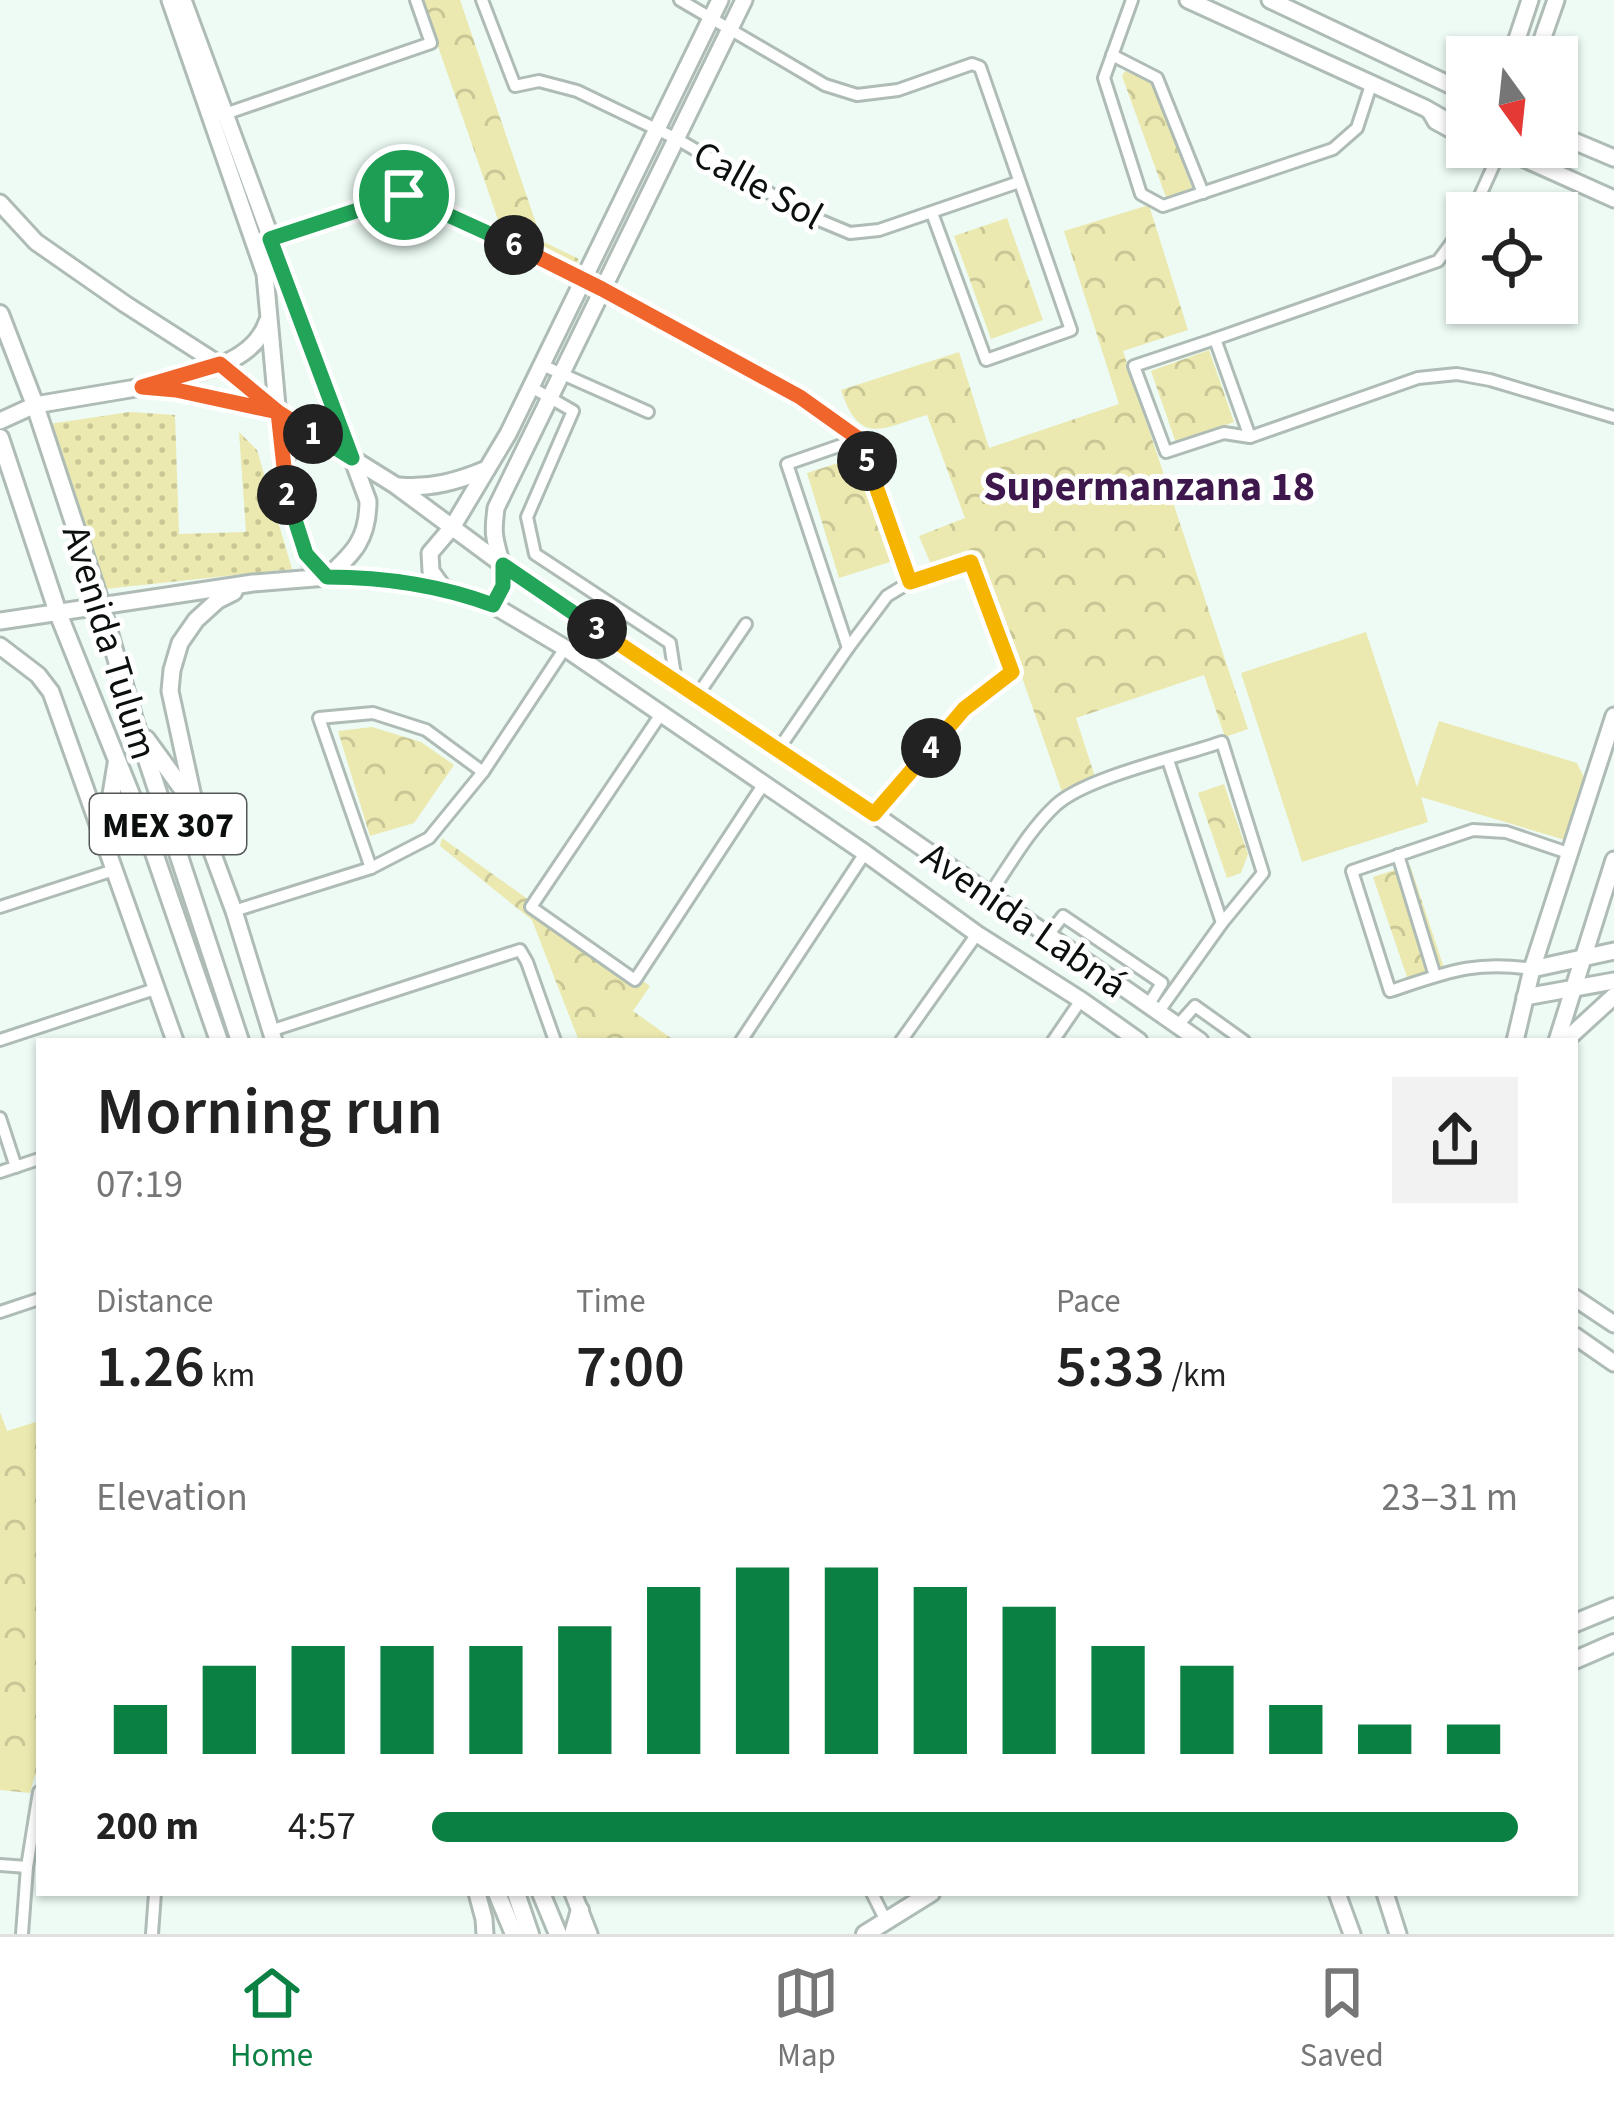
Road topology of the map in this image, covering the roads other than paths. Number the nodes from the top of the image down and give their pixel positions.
1 (170, 0) edge
2 (183, 0) edge
3 (416, 0) edge
4 (482, 0) edge
5 (680, 0) edge
6 (720, 0) edge
7 (744, 0) edge
8 (1132, 0) edge
9 (1188, 0) edge
10 (1270, 0) edge
11 (1530, 0) edge
12 (1556, 0) edge
13 (711, 17) junction
14 (730, 28) junction
15 (1518, 36) edge
16 (1543, 36) edge
17 (1112, 55) junction
18 (1446, 83) edge
19 (1371, 85) junction
20 (219, 116) junction
21 (1446, 123) edge
22 (656, 130) junction
23 (677, 140) junction
24 (1578, 143) edge
25 (1614, 158) edge
26 (1542, 168) edge
27 (1019, 182) junction
28 (1203, 193) junction
29 (1614, 199) edge
30 (0, 203) edge
31 (932, 213) junction
32 (270, 239) junction
33 (1446, 250) edge
34 (584, 279) junction
35 (602, 289) junction
36 (0, 314) edge
37 (270, 314) junction
38 (1215, 339) junction
39 (220, 364) junction
40 (542, 364) junction
41 (561, 373) junction
42 (142, 387) junction
43 (531, 387) junction
44 (550, 397) junction
45 (35, 405) junction
46 (278, 412) junction
47 (648, 412) dead end
48 (1614, 418) edge
49 (0, 421) edge
50 (1250, 437) junction
51 (0, 438) edge
52 (859, 439) junction
53 (352, 458) junction
54 (282, 464) junction
55 (489, 468) junction
56 (394, 485) junction
57 (453, 526) junction
58 (356, 549) junction
59 (306, 554) junction
60 (503, 565) junction
61 (327, 577) junction
62 (910, 582) junction
63 (253, 584) junction
64 (442, 588) junction
65 (101, 604) junction
66 (493, 605) junction
67 (58, 613) junction
68 (0, 620) edge
69 (746, 624) dead end
70 (0, 646) edge
71 (848, 647) junction
72 (565, 648) junction
73 (676, 682) junction
74 (697, 696) junction
75 (661, 714) junction
76 (1614, 716) edge
77 (135, 723) junction
78 (778, 750) junction
79 (117, 760) junction
80 (1168, 760) junction
81 (483, 772) junction
82 (763, 785) junction
83 (195, 806) junction
84 (874, 814) junction
85 (104, 840) junction
86 (865, 853) junction
87 (1570, 854) junction
88 (1398, 855) junction
89 (1614, 860) edge
90 (370, 868) junction
91 (114, 870) junction
92 (989, 896) junction
93 (0, 907) edge
94 (233, 911) junction
95 (1222, 923) junction
96 (977, 934) junction
97 (1048, 935) junction
98 (1614, 951) edge
99 (1583, 958) junction
100 (1532, 968) junction
101 (1435, 976) junction
102 (1614, 981) edge
103 (155, 989) junction
104 (1573, 989) junction
105 (1614, 996) edge
106 (1525, 998) junction
107 (1081, 1000) junction
108 (1154, 1003) junction
109 (1187, 1035) edge
110 (272, 1036) edge
111 (174, 1038) edge
112 (218, 1038) edge
113 (239, 1038) edge
114 (554, 1038) edge
115 (743, 1038) edge
116 (903, 1038) edge
117 (1055, 1038) edge
118 (1135, 1038) edge
119 (1240, 1038) edge
120 (1516, 1038) edge
121 (1562, 1038) edge
122 (1565, 1038) edge
123 (0, 1040) edge
124 (0, 1118) edge
125 (36, 1160) edge
126 (16, 1167) junction
127 (0, 1172) edge
128 (36, 1300) edge
129 (1578, 1300) edge
130 (0, 1312) edge
131 (1614, 1324) edge
132 (1578, 1338) edge
133 (1614, 1364) edge
134 (1611, 1609) edge
135 (1578, 1622) edge
136 (1614, 1643) edge
137 (1578, 1659) edge
138 (36, 1811) edge
139 (0, 1865) edge
140 (27, 1867) junction
141 (155, 1896) edge
142 (478, 1896) edge
143 (498, 1896) edge
144 (517, 1896) edge
145 (542, 1896) edge
146 (873, 1896) edge
147 (926, 1896) edge
148 (1338, 1896) edge
149 (1386, 1896) edge
150 (576, 1902) edge
151 (886, 1922) junction
152 (22, 1934) edge
153 (152, 1934) edge
154 (485, 1934) edge
155 (514, 1934) edge
156 (530, 1934) edge
157 (558, 1934) edge
158 (573, 1934) edge
159 (589, 1934) edge
160 (865, 1934) edge
161 (1352, 1934) edge
162 (1398, 1934) edge

1 - 20 street
2 - 20 street
3 - 20 street
4 - 22 street, Calle Sol
5 - 13 street
6 - 13 street
7 - 14 street
8 - 17 street
9 - 19 street
10 - 18 street
11 - 15 street
12 - 16 street
13 - 14 street
13 - 22 street
14 - 23 street
14 - 27 street
17 - 28 street
17 - 28 street
19 - 21 street
19 - 28 street
20 - 32 street
20 - 37 street
22 - 23 street, Calle Sol
22 - 34 street
23 - 31 street, Calle Sol
23 - 35 street
24 - 25 street
26 - 29 street
27 - 31 street, Calle Sol
27 - 31 street
30 - 39 street
32 - 34 street
32 - 53 street
33 - 38 street
34 - 35 street
34 - 40 street
35 - 41 street
35 - 52 street
36 - 45 main road, Avenida Tulum / MEX 307
37 - 39 street
37 - 46 street
38 - 50 street
38 - 50 street
39 - 42 street
39 - 46 street
40 - 41 street
40 - 43 street
41 - 44 street
41 - 47 street
42 - 45 street, Avenida Labná
42 - 46 street, Avenida Labná
43 - 44 street
43 - 55 street
44 - 60 street
44 - 73 street
45 - 49 street, Avenida Labná
45 - 65 main road, Avenida Tulum / MEX 307
46 - 53 street, Avenida Labná
46 - 54 street
48 - 50 street
51 - 67 main road, Avenida Tulum / MEX 307
52 - 62 street
52 - 71 street
53 - 54 street
53 - 56 street, Avenida Labná
53 - 58 street
54 - 59 street
55 - 56 street
55 - 57 street
56 - 57 street, Avenida Labná
57 - 60 street, Avenida Labná
57 - 64 street
58 - 59 street
58 - 61 street
59 - 61 street
60 - 66 street
60 - 73 street, Avenida Labná
61 - 63 street, Avenida Labná
61 - 64 street, Avenida Labná
62 - 71 street
62 - 84 street
63 - 65 street, Avenida Labná
63 - 83 street, Avenida Tulum
64 - 66 street, Avenida Labná
65 - 67 street, Avenida Labná
65 - 77 main road, Avenida Tulum / MEX 307
66 - 72 street, Avenida Labná
67 - 68 street, Avenida Labná
67 - 79 main road, Avenida Tulum / MEX 307
69 - 74 street
70 - 85 street, Avenida Tulum
71 - 78 street
72 - 75 street, Avenida Labná
72 - 81 street
73 - 74 street, Avenida Labná
74 - 78 street, Avenida Labná
75 - 82 street, Avenida Labná
75 - 82 street
76 - 87 street
77 - 83 main road
77 - 113 main road, Avenida Tulum / MEX 307
78 - 84 street, Avenida Labná
79 - 85 main road
79 - 112 main road, Avenida Tulum / MEX 307
80 - 92 street
80 - 95 street
80 - 95 street
81 - 90 street
81 - 90 street
82 - 86 street, Avenida Labná
83 - 94 street, Avenida Tulum
84 - 92 street, Avenida Labná
85 - 91 street, Avenida Tulum
86 - 96 street, Avenida Labná
86 - 115 street
87 - 88 street
87 - 100 street
88 - 101 street
88 - 101 street
89 - 99 street
90 - 94 street
91 - 93 street
91 - 103 street, Avenida Tulum
92 - 97 street, Avenida Labná
94 - 110 street, Avenida Tulum
95 - 108 street
96 - 107 street, Avenida Labná
96 - 116 street
97 - 108 street, Avenida Labná
97 - 108 street
98 - 99 street
99 - 100 street
99 - 104 street
100 - 101 street
100 - 106 street
102 - 104 street
103 - 111 street, Avenida Tulum
103 - 123 street
104 - 106 street
104 - 121 street
105 - 122 street
106 - 120 street
107 - 117 street
107 - 118 street, Avenida Labná
108 - 109 street, Avenida Labná
109 - 119 street
110 - 114 street
124 - 126 street
125 - 126 street
126 - 127 street
128 - 130 street
129 - 131 street
132 - 133 street
134 - 135 main road
136 - 137 main road
138 - 140 street
139 - 140 street
140 - 152 street
141 - 153 street
142 - 154 street
143 - 155 main road
144 - 156 main road
145 - 157 main road
146 - 151 street
147 - 151 main road
148 - 161 street
149 - 162 street
150 - 158 main road
150 - 159 street
151 - 160 main road

